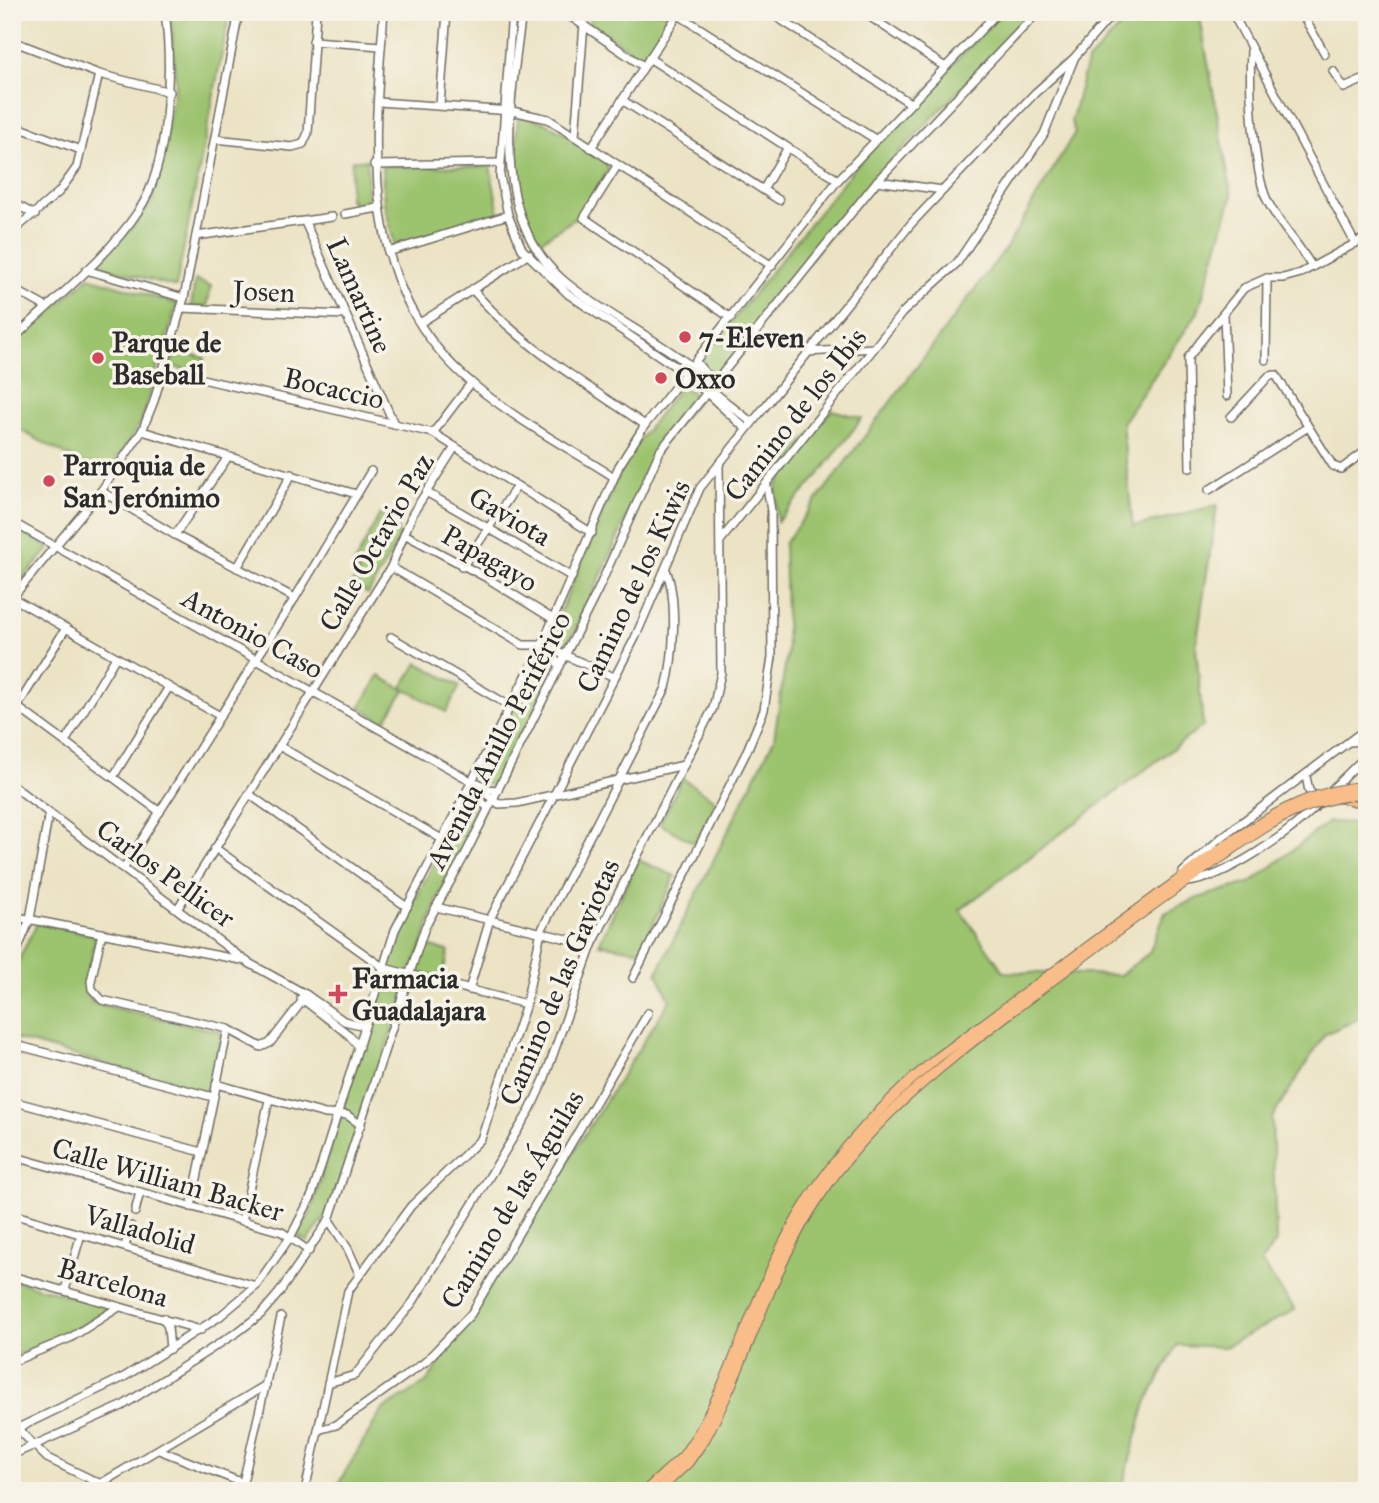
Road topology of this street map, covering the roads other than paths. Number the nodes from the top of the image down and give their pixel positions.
1 (239, 12) edge
2 (316, 12) edge
3 (384, 12) edge
4 (447, 12) edge
5 (512, 12) edge
6 (522, 12) edge
7 (564, 12) edge
8 (585, 12) edge
9 (769, 12) edge
10 (863, 12) edge
11 (998, 12) edge
12 (1038, 12) edge
13 (1114, 12) edge
14 (1233, 12) edge
15 (1301, 12) edge
16 (163, 13) edge
17 (677, 13) edge
18 (585, 29) junction
19 (12, 41) edge
20 (313, 41) junction
21 (381, 46) junction
22 (1251, 50) junction
23 (1325, 54) dead end
24 (649, 58) junction
25 (1074, 58) junction
26 (643, 66) junction
27 (945, 67) junction
28 (1333, 71) dead end
29 (99, 74) junction
30 (1267, 78) junction
31 (1367, 78) edge
32 (1250, 82) junction
33 (170, 92) junction
34 (622, 100) junction
35 (378, 102) junction
36 (910, 103) junction
37 (440, 105) junction
38 (508, 111) junction
39 (12, 125) edge
40 (575, 136) junction
41 (215, 139) junction
42 (876, 139) junction
43 (591, 148) junction
44 (788, 149) junction
45 (82, 150) junction
46 (500, 163) junction
47 (374, 165) junction
48 (617, 166) junction
49 (838, 180) junction
50 (877, 181) junction
51 (763, 190) junction
52 (943, 190) junction
53 (779, 200) dead end
54 (12, 202) edge
55 (378, 208) junction
56 (345, 214) dead end
57 (35, 215) junction
58 (508, 215) junction
59 (331, 217) dead end
60 (305, 222) junction
61 (12, 232) edge
62 (196, 236) junction
63 (1367, 237) edge
64 (1354, 243) junction
65 (535, 250) junction
66 (388, 252) junction
67 (527, 255) junction
68 (772, 266) junction
69 (1312, 267) junction
70 (86, 270) junction
71 (1267, 278) junction
72 (12, 288) edge
73 (472, 289) junction
74 (184, 298) junction
75 (46, 307) junction
76 (181, 309) junction
77 (902, 313) joint
78 (1224, 314) junction
79 (345, 315) junction
80 (731, 318) junction
81 (420, 323) junction
82 (12, 340) edge
83 (874, 348) junction
84 (807, 352) junction
85 (1266, 360) dead end
86 (694, 364) junction
87 (164, 370) junction
88 (683, 377) junction
89 (718, 379) junction
90 (471, 383) junction
91 (706, 393) junction
92 (1227, 396) dead end
93 (1231, 417) dead end
94 (394, 424) junction
95 (645, 425) junction
96 (748, 425) junction
97 (1307, 427) junction
98 (142, 431) junction
99 (433, 433) junction
100 (455, 447) junction
101 (1367, 450) edge
102 (228, 457) junction
103 (719, 463) junction
104 (1190, 468) dead end
105 (371, 471) dead end
106 (292, 474) junction
107 (614, 477) junction
108 (517, 485) junction
109 (768, 485) junction
110 (1209, 490) dead end
111 (101, 491) junction
112 (426, 492) junction
113 (356, 494) junction
114 (12, 522) edge
115 (489, 526) junction
116 (592, 533) junction
117 (176, 535) junction
118 (406, 535) junction
119 (721, 540) junction
120 (57, 547) junction
121 (391, 567) junction
122 (462, 567) junction
123 (237, 568) junction
124 (666, 570) junction
125 (572, 577) junction
126 (12, 598) edge
127 (295, 598) junction
128 (553, 619) junction
129 (66, 628) junction
130 (546, 635) junction
131 (391, 637) dead end
132 (540, 649) junction
133 (567, 652) junction
134 (116, 657) junction
135 (255, 659) junction
136 (559, 665) junction
137 (614, 677) junction
138 (169, 687) junction
139 (312, 691) junction
140 (15, 705) edge
141 (510, 706) junction
142 (220, 716) junction
143 (1367, 728) edge
144 (65, 742) junction
145 (1349, 742) junction
146 (279, 746) junction
147 (1367, 748) edge
148 (1367, 755) edge
149 (684, 765) junction
150 (1306, 776) junction
151 (113, 777) junction
152 (472, 780) junction
153 (620, 781) junction
154 (12, 785) edge
155 (1367, 786) edge
156 (498, 790) junction
157 (249, 794) junction
158 (1367, 794) edge
159 (554, 796) junction
160 (464, 797) junction
161 (1325, 797) junction
162 (490, 804) junction
163 (1367, 804) edge
164 (49, 812) junction
165 (160, 812) junction
166 (442, 839) junction
167 (215, 848) junction
168 (1223, 852) junction
169 (124, 867) junction
170 (1181, 881) junction
171 (407, 906) junction
172 (436, 906) junction
173 (178, 908) junction
174 (12, 916) edge
175 (30, 919) junction
176 (490, 919) junction
177 (541, 931) junction
178 (102, 933) junction
179 (216, 936) junction
180 (592, 945) junction
181 (209, 953) junction
182 (247, 961) junction
183 (12, 963) edge
184 (384, 969) junction
185 (408, 975) junction
186 (633, 978) dead end
187 (469, 990) junction
188 (305, 998) junction
189 (526, 1004) junction
190 (648, 1013) dead end
191 (365, 1026) junction
192 (228, 1029) junction
193 (12, 1044) edge
194 (359, 1047) junction
195 (216, 1084) junction
196 (213, 1097) junction
197 (269, 1100) junction
198 (12, 1101) edge
199 (341, 1105) junction
200 (366, 1112) junction
201 (338, 1117) junction
202 (361, 1125) junction
203 (202, 1152) junction
204 (16, 1157) edge
205 (12, 1186) edge
206 (140, 1192) junction
207 (191, 1207) junction
208 (135, 1212) dead end
209 (12, 1214) edge
210 (329, 1220) junction
211 (242, 1221) junction
212 (131, 1226) dead end
213 (80, 1234) junction
214 (291, 1236) junction
215 (125, 1246) junction
216 (309, 1251) junction
217 (359, 1273) junction
218 (12, 1276) edge
219 (256, 1286) junction
220 (65, 1290) junction
221 (119, 1307) junction
222 (281, 1317) dead end
223 (163, 1318) junction
224 (201, 1329) junction
225 (170, 1349) junction
226 (12, 1362) edge
227 (328, 1383) junction
228 (266, 1385) junction
229 (15, 1430) edge
230 (318, 1430) junction
231 (34, 1445) junction
232 (159, 1450) junction
233 (15, 1451) edge
234 (100, 1484) junction
235 (242, 1487) edge
236 (115, 1491) edge
237 (305, 1491) edge
238 (645, 1491) edge
239 (658, 1491) edge

1 - 41 street
2 - 20 street
3 - 21 street
4 - 37 street
5 - 38 street
6 - 38 street
7 - 18 street
8 - 18 street
9 - 36 street
10 - 27 street
11 - 27 street, Avenida Anillo Periférico
12 - 50 street, Avenida Anillo Periférico
13 - 25 street, Camino de los Kiwis
14 - 22 street
15 - 23 street
16 - 33 street
17 - 24 street
17 - 42 street
18 - 26 street
18 - 40 street
19 - 29 street
20 - 21 street
20 - 41 street
21 - 35 street
22 - 30 street
22 - 32 street
24 - 26 street
24 - 44 street
25 - 52 street, Camino de los Kiwis
25 - 77 street, Camino de los Kiwis
26 - 34 street
27 - 36 street, Avenida Anillo Periférico
28 - 31 street
29 - 33 street
29 - 45 street
30 - 32 street
30 - 64 street
32 - 69 street
33 - 70 street
34 - 43 street
34 - 51 street
35 - 37 street
35 - 47 street
36 - 42 street, Avenida Anillo Periférico
37 - 38 street
38 - 40 street
38 - 46 street
38 - 65 street
39 - 45 street
40 - 43 street
41 - 62 street
42 - 49 street, Avenida Anillo Periférico
43 - 48 street
44 - 49 street
44 - 51 street
45 - 57 street
46 - 47 street
46 - 58 street
47 - 55 street
48 - 68 street
48 - 80 street
49 - 68 street, Avenida Anillo Periférico
50 - 52 street
50 - 89 street, Avenida Anillo Periférico
51 - 53 street
52 - 84 street, Camino de los Kiwis
54 - 57 street
55 - 56 street
55 - 66 street
57 - 61 street
58 - 66 street
58 - 67 street
59 - 60 street
60 - 62 street
60 - 79 street, Lamartine
62 - 74 street
63 - 64 street
64 - 69 street
65 - 67 street
65 - 86 street
66 - 81 street
67 - 73 street
67 - 88 street
68 - 80 street, Avenida Anillo Periférico
69 - 71 street
70 - 74 street
70 - 75 street
71 - 78 street
71 - 85 street
72 - 75 street
73 - 81 street
73 - 95 street
74 - 76 street
75 - 82 street
76 - 79 street, Josen
76 - 87 street
77 - 83 street, Camino de los Ibis
78 - 92 street
78 - 104 street
79 - 94 street, Lamartine
80 - 86 street, Avenida Anillo Periférico
81 - 90 street
83 - 84 street
83 - 109 street, Camino de los Ibis
84 - 96 street, Camino de los Kiwis
86 - 88 street, Avenida Anillo Periférico
86 - 89 street
86 - 91 street
87 - 94 street, Bocaccio
87 - 98 street
88 - 91 street
88 - 95 street, Avenida Anillo Periférico
89 - 91 street, Avenida Anillo Periférico
90 - 99 street
90 - 107 street
91 - 96 street
91 - 133 street, Avenida Anillo Periférico
93 - 97 street
94 - 99 street, Bocaccio
95 - 107 street, Avenida Anillo Periférico
96 - 103 street, Camino de los Kiwis
97 - 101 street
97 - 110 street
98 - 102 street
98 - 111 street
99 - 100 street, Bocaccio
100 - 108 street, Bocaccio
100 - 112 street, Calle Octavio Paz
102 - 106 street
102 - 117 street
103 - 119 street, Camino de las Gaviotas
103 - 124 street, Camino de los Kiwis
105 - 113 street
106 - 113 street
106 - 123 street
107 - 116 street, Avenida Anillo Periférico
108 - 115 street
108 - 116 street, Bocaccio
109 - 119 street, Camino de los Ibis
109 - 186 street
111 - 117 street
111 - 120 street
112 - 115 street, Gaviota
112 - 118 street, Calle Octavio Paz
113 - 127 street
114 - 120 street, Antonio Caso
115 - 122 street
115 - 125 street, Gaviota
116 - 125 street, Avenida Anillo Periférico
117 - 123 street
118 - 121 street, Calle Octavio Paz
118 - 122 street, Papagayo
119 - 149 street, Camino de las Gaviotas
120 - 126 street
120 - 135 street, Antonio Caso
121 - 132 street
121 - 139 street, Calle Octavio Paz
122 - 128 street, Papagayo
123 - 127 street
124 - 137 street, Camino de los Kiwis
124 - 153 street
125 - 128 street, Avenida Anillo Periférico
126 - 129 street
127 - 135 street
128 - 130 street, Avenida Anillo Periférico
129 - 134 street
129 - 140 street
130 - 132 street, Avenida Anillo Periférico
130 - 133 street
131 - 141 street
132 - 133 street
132 - 136 street
132 - 141 street, Avenida Anillo Periférico
133 - 136 street, Avenida Anillo Periférico
133 - 137 street
134 - 138 street
134 - 144 street
135 - 139 street, Antonio Caso
135 - 142 street
136 - 156 street, Avenida Anillo Periférico
137 - 159 street, Camino de los Kiwis
138 - 142 street
138 - 151 street
139 - 146 street, Calle Octavio Paz
139 - 152 street, Antonio Caso
140 - 144 street
141 - 152 street, Avenida Anillo Periférico
142 - 165 street
143 - 145 street
144 - 151 street
145 - 147 street
145 - 150 street
146 - 157 street, Calle Octavio Paz
146 - 166 street
148 - 161 street
149 - 153 street
149 - 180 street, Camino de las Gaviotas
150 - 161 street
150 - 170 street
151 - 165 street
152 - 156 street
152 - 160 street, Avenida Anillo Periférico
152 - 162 street
153 - 159 street
153 - 177 street
154 - 164 street, Carlos Pellicer
155 - 168 main road, bridge
156 - 162 street, Avenida Anillo Periférico
157 - 167 street, Calle Octavio Paz
157 - 171 street
158 - 168 main road, bridge
159 - 162 street
159 - 176 street, Camino de los Kiwis
160 - 162 street
160 - 166 street, Avenida Anillo Periférico
161 - 163 main road
161 - 170 street
162 - 172 street, Avenida Anillo Periférico
164 - 169 street, Carlos Pellicer
164 - 175 street
165 - 169 street
166 - 171 street, Avenida Anillo Periférico
167 - 173 street, Calle Octavio Paz
167 - 184 street
168 - 170 main road
169 - 173 street, Carlos Pellicer
170 - 238 main road
170 - 239 main road
171 - 184 street, Avenida Anillo Periférico
172 - 176 street
172 - 185 street, Avenida Anillo Periférico
173 - 179 street, Carlos Pellicer
174 - 175 street
175 - 178 street
175 - 183 street
176 - 177 street
176 - 187 street, Camino de los Kiwis
177 - 180 street
177 - 189 street
178 - 181 street
178 - 192 street
179 - 181 street
179 - 182 street, Carlos Pellicer
180 - 227 street, Camino de las Gaviotas
181 - 182 street
182 - 188 street, Carlos Pellicer
184 - 185 street
184 - 191 street, Avenida Anillo Periférico
185 - 187 street
185 - 200 street, Avenida Anillo Periférico
187 - 189 street
188 - 191 street, Carlos Pellicer
188 - 192 street
188 - 194 street, Carlos Pellicer
189 - 217 street
190 - 230 street, Camino de las Águilas
191 - 194 street, Avenida Anillo Periférico
192 - 195 street
193 - 196 street
194 - 199 street, Avenida Anillo Periférico
195 - 196 street
195 - 197 street
196 - 203 street
197 - 201 street
197 - 211 street
198 - 203 street
199 - 200 street
199 - 201 street, Avenida Anillo Periférico
200 - 202 street, Avenida Anillo Periférico
201 - 202 street
201 - 214 street, Avenida Anillo Periférico
202 - 210 street, Avenida Anillo Periférico
203 - 207 street
204 - 205 street
204 - 206 street, Calle William Backer
206 - 207 street, Calle William Backer
206 - 208 street
207 - 211 street, Calle William Backer
209 - 213 street, Valladolid
210 - 216 street, Avenida Anillo Periférico
210 - 217 street
211 - 214 street, Calle William Backer
212 - 215 street
213 - 215 street, Valladolid
213 - 220 street
214 - 216 street, Calle William Backer
214 - 219 street, Avenida Anillo Periférico
215 - 219 street, Valladolid
216 - 231 street, Avenida Anillo Periférico
217 - 227 street
218 - 220 street, Barcelona
219 - 224 street, Avenida Anillo Periférico
220 - 221 street, Barcelona
221 - 223 street, Barcelona
221 - 226 street
222 - 228 street
223 - 224 street, Barcelona
223 - 225 street
224 - 225 street, Avenida Anillo Periférico
225 - 229 street, Avenida Anillo Periférico
227 - 230 street
228 - 232 street
228 - 235 street
229 - 231 street
230 - 237 street
231 - 233 street, Avenida Anillo Periférico
231 - 234 street
232 - 234 street
232 - 235 street
234 - 236 street

